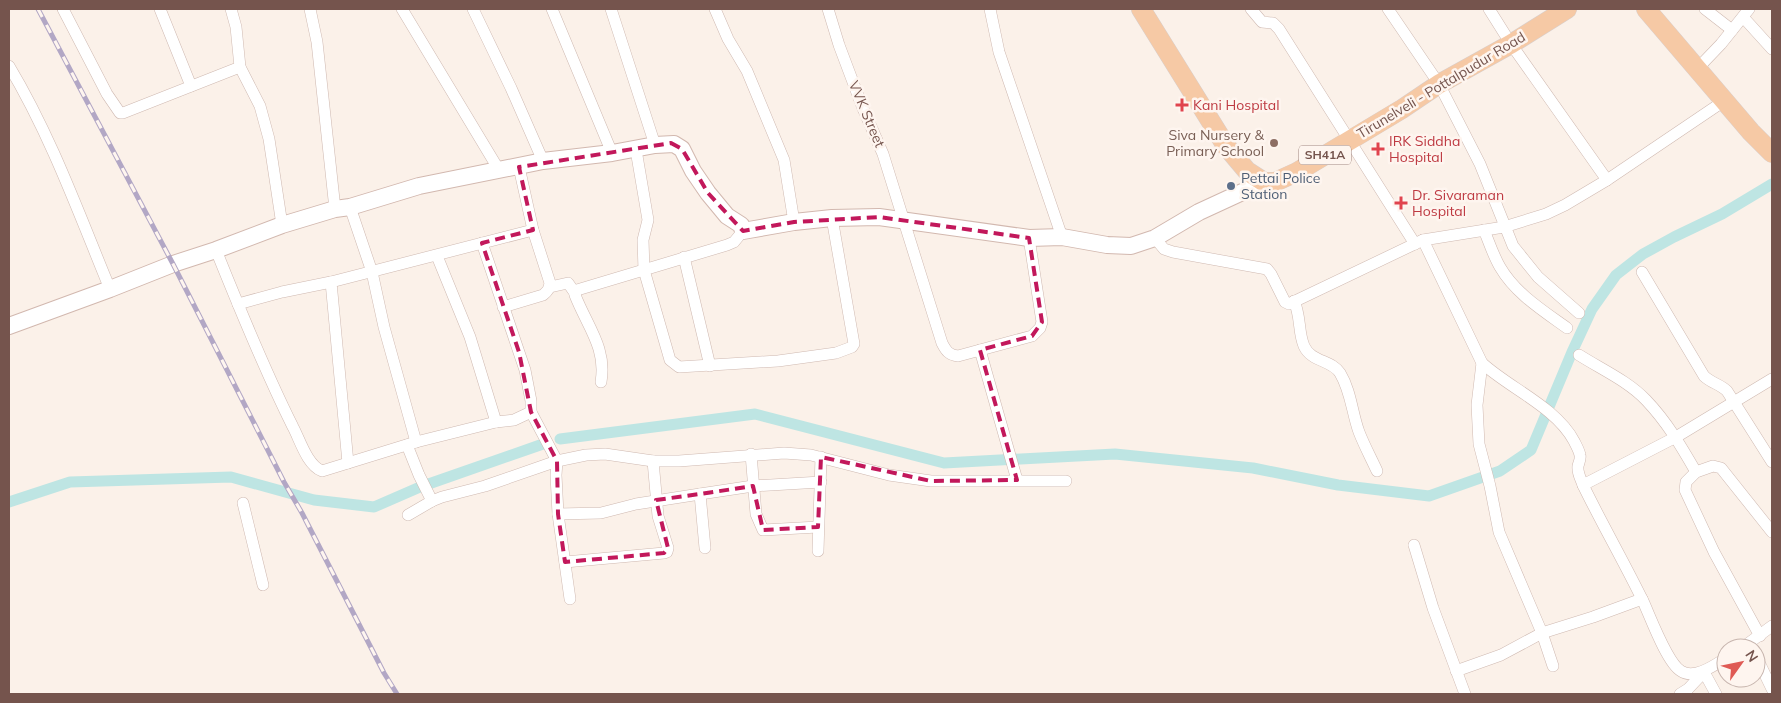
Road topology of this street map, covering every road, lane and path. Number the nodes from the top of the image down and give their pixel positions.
1 (63, 9) edge
2 (160, 9) edge
3 (230, 9) edge
4 (310, 9) edge
5 (402, 9) edge
6 (473, 9) edge
7 (552, 9) edge
8 (610, 9) edge
9 (715, 9) edge
10 (828, 9) edge
11 (990, 9) edge
12 (1141, 9) edge
13 (1251, 9) edge
14 (1388, 9) edge
15 (1489, 9) edge
16 (1567, 9) edge
17 (1646, 9) edge
18 (1705, 9) edge
19 (1746, 13) edge
20 (1732, 30) junction
21 (1511, 44) junction
22 (1772, 49) edge
23 (9, 66) edge
24 (240, 67) junction
25 (1698, 68) junction
26 (1439, 84) junction
27 (191, 86) junction
28 (1724, 100) junction
29 (1349, 140) junction
30 (655, 145) junction
31 (636, 150) junction
32 (612, 153) junction
33 (1772, 153) edge
34 (542, 161) junction
35 (519, 167) junction
36 (499, 170) junction
37 (1607, 180) junction
38 (1264, 182) junction
39 (343, 208) junction
40 (832, 218) junction
41 (904, 219) junction
42 (794, 222) junction
43 (282, 226) junction
44 (1504, 227) junction
45 (534, 230) junction
46 (1484, 230) junction
47 (743, 231) junction
48 (1062, 237) junction
49 (1029, 238) junction
50 (1155, 238) junction
51 (1419, 242) junction
52 (482, 243) junction
53 (216, 250) junction
54 (437, 256) junction
55 (684, 258) junction
56 (644, 270) junction
57 (372, 272) junction
58 (1642, 272) dead end
59 (331, 282) junction
60 (550, 287) junction
61 (110, 289) junction
62 (576, 292) junction
63 (1294, 301) junction
64 (238, 304) junction
65 (503, 307) junction
66 (1579, 313) dead end
67 (9, 326) edge
68 (1566, 328) dead end
69 (980, 350) junction
70 (1579, 355) dead end
71 (1482, 363) junction
72 (710, 366) junction
73 (1772, 379) edge
74 (601, 382) dead end
75 (1734, 402) junction
76 (531, 412) junction
77 (496, 422) junction
78 (1676, 437) junction
79 (411, 443) junction
80 (751, 454) junction
81 (821, 458) junction
82 (558, 461) junction
83 (653, 461) junction
84 (1772, 462) edge
85 (348, 463) junction
86 (1377, 471) dead end
87 (1696, 472) junction
88 (1017, 480) junction
89 (1066, 481) dead end
90 (821, 482) junction
91 (1583, 485) junction
92 (754, 486) junction
93 (700, 494) junction
94 (431, 498) junction
95 (656, 500) junction
96 (243, 503) dead end
97 (558, 514) junction
98 (408, 515) dead end
99 (818, 527) junction
100 (1772, 532) edge
101 (1414, 545) dead end
102 (705, 548) dead end
103 (818, 551) dead end
104 (565, 562) junction
105 (263, 585) dead end
106 (570, 599) dead end
107 (1642, 599) junction
108 (1772, 626) edge
109 (1542, 633) junction
110 (1760, 636) junction
111 (1758, 638) edge
112 (1716, 664) edge
113 (1553, 666) dead end
114 (1456, 671) junction
115 (1704, 672) junction
116 (1766, 677) edge
117 (1772, 689) edge
118 (1465, 694) edge
119 (1680, 694) edge
120 (1716, 694) edge

1 - 27 street
2 - 27 street
3 - 24 street
4 - 39 street
5 - 36 street
6 - 34 street
7 - 32 street
8 - 30 street
9 - 42 street
10 - 41 street, VVK Street
11 - 48 street
12 - 38 main road
13 - 29 street
14 - 26 street
15 - 21 street
16 - 21 main road, Tirunelveli - Pottalpudur Road / SH41A
17 - 25 main road
18 - 20 street
19 - 20 street
19 - 22 street
20 - 25 street
21 - 26 main road, Tirunelveli - Pottalpudur Road / SH41A
21 - 37 street
23 - 61 street
24 - 27 street
24 - 43 street
25 - 28 main road
26 - 29 main road, Tirunelveli - Pottalpudur Road / SH41A
26 - 44 street
28 - 33 main road
28 - 37 street
29 - 38 main road, Tirunelveli - Pottalpudur Road / SH41A
29 - 51 street
30 - 31 street
30 - 47 street
31 - 32 street
31 - 56 street
32 - 34 street
34 - 35 street
35 - 36 street
35 - 45 street
36 - 39 street
37 - 44 street
38 - 50 street
39 - 43 street
39 - 57 street
40 - 41 street
40 - 42 street
40 - 72 street
41 - 49 street
41 - 69 street, VVK Street
42 - 47 street
43 - 53 street
44 - 46 street
44 - 66 street
45 - 52 street
45 - 60 street
46 - 51 street
46 - 68 street
47 - 55 street
48 - 49 street
48 - 50 street
49 - 69 street, VVK Street
50 - 63 street
51 - 63 street
51 - 71 street
52 - 54 street
52 - 65 street
53 - 61 street
53 - 64 street
54 - 57 street
54 - 77 street
55 - 56 street
55 - 72 street
56 - 62 street
56 - 72 street
57 - 59 street
57 - 79 street
58 - 75 street
59 - 64 street
59 - 85 street
60 - 62 street
60 - 65 street
61 - 67 street
62 - 74 street
63 - 86 street
64 - 85 street
65 - 76 street
69 - 88 street
70 - 78 street
71 - 91 street
71 - 109 street
73 - 75 street
75 - 78 street
75 - 84 street
76 - 77 street
76 - 82 street
77 - 79 street
78 - 87 street
78 - 91 street
79 - 85 street
79 - 94 street
80 - 81 street
80 - 83 street
80 - 92 street
81 - 88 street
81 - 90 street
82 - 83 street
82 - 94 street
82 - 97 street
83 - 95 street
87 - 100 street
87 - 110 street
88 - 89 street
90 - 92 street
90 - 99 street
91 - 107 street
92 - 93 street
92 - 99 street
93 - 95 street
93 - 102 street
94 - 98 street
95 - 97 street
95 - 104 street
96 - 105 street
97 - 104 street
99 - 103 street
101 - 114 street
104 - 106 street
107 - 109 street
107 - 115 street
108 - 110 street
109 - 113 street
109 - 114 street
110 - 111 street
112 - 115 street
114 - 118 street
115 - 119 street
115 - 120 street
116 - 117 street

